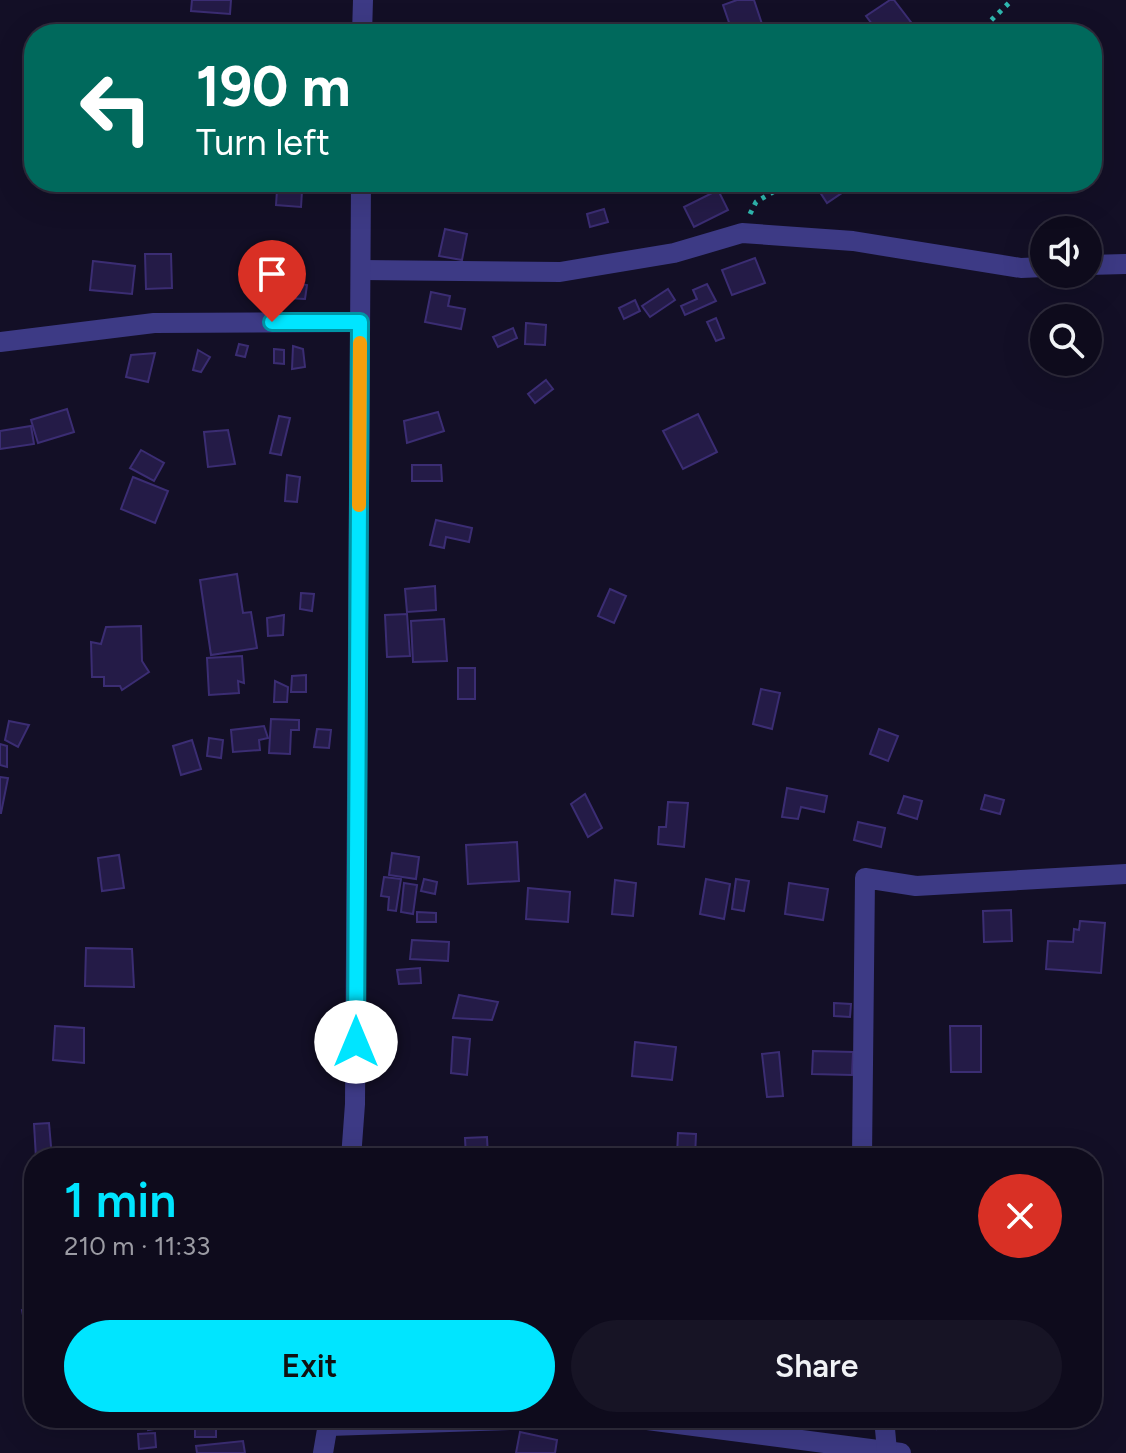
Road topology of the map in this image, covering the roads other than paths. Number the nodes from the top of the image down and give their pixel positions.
1 (363, 0) edge
2 (362, 24) edge
3 (361, 192) edge
4 (1126, 264) edge
5 (1102, 265) edge
6 (1030, 268) edge
7 (361, 270) junction
8 (360, 322) junction
9 (0, 342) edge
10 (1126, 874) edge
11 (352, 1148) edge
12 (862, 1148) edge
13 (328, 1428) edge
14 (709, 1428) edge
15 (887, 1428) edge
16 (894, 1452) edge
17 (323, 1453) edge

1 - 2 street
3 - 7 street
4 - 5 street
6 - 7 street
7 - 8 street
8 - 9 street
8 - 11 street
10 - 12 street
13 - 17 street
14 - 16 street
15 - 16 street

